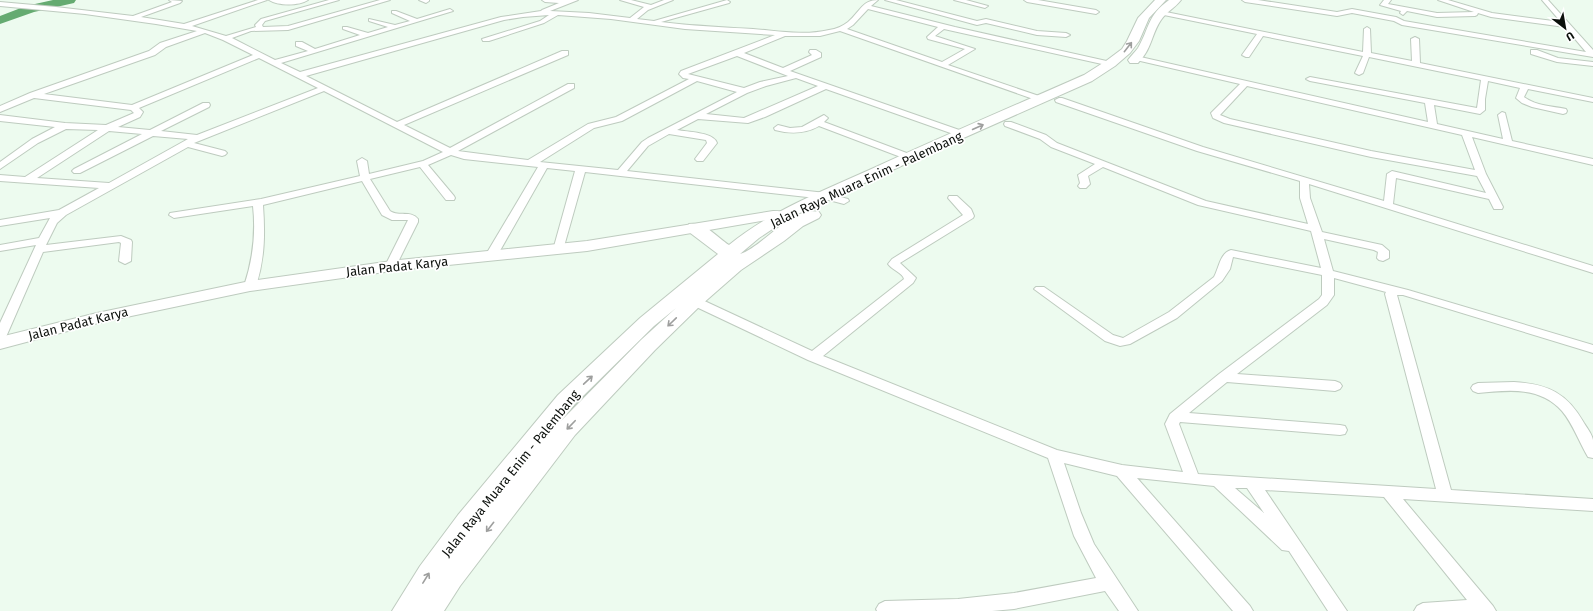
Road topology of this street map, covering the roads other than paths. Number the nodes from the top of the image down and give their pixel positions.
1 (38, 0) edge
2 (172, 0) edge
3 (264, 0) edge
4 (272, 0) edge
5 (305, 0) edge
6 (336, 0) edge
7 (387, 0) edge
8 (545, 0) edge
9 (575, 0) edge
10 (623, 0) edge
11 (888, 0) edge
12 (956, 0) edge
13 (1027, 0) edge
14 (1072, 0) edge
15 (1176, 0) edge
16 (1245, 0) edge
17 (1388, 0) edge
18 (1441, 0) edge
19 (1544, 0) edge
20 (665, 1) edge
21 (568, 2) junction
22 (728, 2) dead end
23 (867, 2) edge
24 (1478, 3) dead end
25 (0, 4) edge
26 (27, 5) junction
27 (985, 6) dead end
28 (1161, 6) edge
29 (651, 7) junction
30 (1064, 7) junction
31 (1402, 9) junction
32 (1468, 9) junction
33 (450, 11) dead end
34 (394, 12) dead end
35 (539, 12) junction
36 (1096, 12) dead end
37 (557, 13) junction
38 (1482, 13) junction
39 (131, 18) junction
40 (632, 19) junction
41 (1396, 19) junction
42 (371, 20) dead end
43 (417, 21) junction
44 (652, 22) junction
45 (1566, 25) junction
46 (186, 26) junction
47 (943, 26) junction
48 (395, 27) junction
49 (345, 28) dead end
50 (1367, 28) dead end
51 (840, 29) junction
52 (206, 30) junction
53 (254, 30) junction
54 (1261, 33) junction
55 (783, 34) junction
56 (1066, 35) dead end
57 (367, 36) junction
58 (226, 38) junction
59 (486, 39) dead end
60 (1415, 39) dead end
61 (299, 44) dead end
62 (314, 51) junction
63 (813, 52) dead end
64 (1532, 52) dead end
65 (1592, 52) edge
66 (565, 53) dead end
67 (737, 53) junction
68 (1367, 54) junction
69 (259, 55) junction
70 (1246, 55) dead end
71 (1136, 58) junction
72 (274, 63) junction
73 (1111, 64) junction
74 (1416, 64) junction
75 (1593, 64) edge
76 (942, 65) junction
77 (784, 71) junction
78 (1358, 73) dead end
79 (299, 75) junction
80 (796, 76) junction
81 (1485, 78) junction
82 (696, 79) junction
83 (1245, 83) junction
84 (1310, 85) junction
85 (571, 86) dead end
86 (826, 86) junction
87 (1525, 86) junction
88 (324, 88) junction
89 (744, 91) junction
90 (33, 95) junction
91 (1039, 99) junction
92 (1059, 100) junction
93 (1593, 100) edge
94 (1429, 102) junction
95 (206, 105) dead end
96 (133, 108) junction
97 (0, 109) edge
98 (1563, 111) dead end
99 (1502, 115) dead end
100 (697, 116) junction
101 (0, 118) edge
102 (1008, 124) junction
103 (396, 125) junction
104 (1433, 125) junction
105 (66, 126) junction
106 (107, 128) junction
107 (778, 128) dead end
108 (668, 131) junction
109 (150, 133) junction
110 (1466, 133) junction
111 (962, 134) junction
112 (200, 138) junction
113 (1508, 142) junction
114 (187, 144) junction
115 (450, 152) junction
116 (222, 153) dead end
117 (700, 159) dead end
118 (362, 161) dead end
119 (908, 162) junction
120 (1593, 162) edge
121 (422, 164) junction
122 (529, 164) junction
123 (1102, 164) junction
124 (544, 165) junction
125 (0, 166) edge
126 (581, 168) junction
127 (77, 171) dead end
128 (621, 172) junction
129 (1481, 174) junction
130 (0, 178) edge
131 (365, 178) junction
132 (27, 180) junction
133 (1305, 180) junction
134 (111, 186) junction
135 (1083, 186) dead end
136 (826, 196) junction
137 (1492, 197) junction
138 (450, 198) dead end
139 (953, 198) dead end
140 (844, 201) junction
141 (258, 202) junction
142 (1388, 205) junction
143 (1498, 207) dead end
144 (62, 213) junction
145 (174, 215) dead end
146 (790, 219) junction
147 (0, 223) edge
148 (695, 228) junction
149 (1316, 232) junction
150 (41, 244) junction
151 (0, 248) edge
152 (558, 250) junction
153 (492, 256) junction
154 (735, 258) junction
155 (1383, 258) dead end
156 (125, 261) dead end
157 (391, 266) junction
158 (1593, 270) edge
159 (1327, 273) junction
160 (250, 286) junction
161 (1040, 289) dead end
162 (1396, 291) junction
163 (694, 301) junction
164 (0, 337) edge
165 (0, 343) edge
166 (1593, 349) edge
167 (813, 357) junction
168 (1224, 377) junction
169 (1335, 386) dead end
170 (1478, 388) dead end
171 (1174, 417) junction
172 (1340, 430) dead end
173 (1593, 453) edge
174 (1054, 455) junction
175 (1122, 471) junction
176 (1193, 479) junction
177 (1217, 480) junction
178 (1252, 483) junction
179 (1388, 491) junction
180 (1445, 495) junction
181 (1593, 505) edge
182 (1302, 558) junction
183 (1108, 583) junction
184 (1485, 608) edge
185 (885, 609) dead end
186 (406, 611) edge
187 (429, 611) edge
188 (1129, 611) edge
189 (1244, 611) edge
190 (1338, 611) edge
191 (1423, 611) edge

1 - 26 street
2 - 39 street
3 - 46 street
4 - 5 street
6 - 53 street
7 - 53 street
8 - 21 street
9 - 21 street
10 - 29 street
11 - 56 street
12 - 27 street
13 - 30 street
14 - 30 street
15 - 28 main road, Jalan Raya Muara Enim - Palembang
16 - 41 street
17 - 31 street
18 - 32 street
19 - 45 street
20 - 29 street
21 - 35 street
22 - 44 street
23 - 47 street
23 - 51 street
24 - 32 street
25 - 26 street
26 - 39 street
28 - 54 street
28 - 71 main road, Jalan Raya Muara Enim - Palembang
73 -> 28 main road, Jalan Raya Muara Enim - Palembang
29 - 40 street
30 - 36 street
31 - 38 street
31 - 41 street
32 - 38 street
33 - 43 street
34 - 43 street
35 - 37 street
35 - 79 street
37 - 40 street
37 - 59 street
38 - 45 street
39 - 46 street
40 - 44 street
41 - 65 street
42 - 48 street
43 - 48 street
44 - 55 street
45 - 65 street
46 - 52 street
47 - 73 street
47 - 76 street
48 - 57 street
49 - 57 street
50 - 68 street
51 - 55 street
51 - 76 street
52 - 58 street
52 - 90 street
53 - 58 street
54 - 68 street
54 - 70 street
55 - 67 street
57 - 62 street
58 - 69 street
60 - 74 street
61 - 62 street
62 - 72 street
63 - 77 street
64 - 75 street
66 - 103 street
67 - 77 street
67 - 82 street
68 - 74 street
68 - 78 street
69 - 72 street
69 - 96 street
71 - 83 street
71 - 92 main road, Jalan Raya Muara Enim - Palembang
72 - 79 street
73 - 91 main road, Jalan Raya Muara Enim - Palembang
74 - 81 street
76 - 91 street
77 - 80 street
79 - 88 street
80 - 86 street
80 - 89 street
81 - 87 street
81 - 94 street
82 - 89 street
82 - 122 street
83 - 84 street
83 - 129 street
84 - 94 street
84 - 104 street
85 - 115 street
86 - 100 street
86 - 111 street
87 - 93 street
87 - 98 street
88 - 103 street
88 - 112 street
89 - 100 street
90 - 96 street
90 - 97 street
111 -> 91 main road, Jalan Raya Muara Enim - Palembang
92 - 102 main road, Jalan Raya Muara Enim - Palembang
92 - 133 street
94 - 104 street
95 - 109 street
96 - 106 street
99 - 113 street
100 - 108 street
101 - 105 street
102 - 119 main road, Jalan Raya Muara Enim - Palembang
102 - 123 street
103 - 115 street
104 - 110 street
105 - 106 street
105 - 125 street
106 - 109 street
106 - 132 street
107 - 119 street
108 - 117 street
108 - 128 street
109 - 112 street
109 - 127 street
110 - 113 street
110 - 129 street
111 - 119 main road, Jalan Raya Muara Enim - Palembang
112 - 114 street
113 - 120 street
114 - 116 street
114 - 134 street
115 - 121 street
115 - 122 street
118 - 131 street
119 - 136 main road, Jalan Raya Muara Enim - Palembang
119 - 140 main road, Jalan Raya Muara Enim - Palembang
121 - 131 street
121 - 138 street
122 - 124 street
123 - 135 street
123 - 149 street
124 - 126 street
124 - 153 street
126 - 128 street
126 - 152 street
128 - 136 street
129 - 137 street
130 - 132 street
131 - 141 street
131 - 157 street
132 - 134 street
133 - 142 street
133 - 149 street
134 - 144 street
136 - 140 street
136 - 146 main road, Jalan Raya Muara Enim - Palembang
137 - 142 street
137 - 143 street
139 - 167 street
140 - 146 main road, Jalan Raya Muara Enim - Palembang
141 - 145 street
141 - 160 street
142 - 158 street
144 - 147 street
144 - 150 street
146 - 148 street, Jalan Padat Karya
146 - 154 main road, Jalan Raya Muara Enim - Palembang
148 - 152 street, Jalan Padat Karya
148 - 154 main road
149 - 155 street
149 - 159 street
150 - 151 street
150 - 156 street
150 - 164 street
152 - 153 street, Jalan Padat Karya
153 - 157 street, Jalan Padat Karya
154 - 163 main road, Jalan Raya Muara Enim - Palembang
186 -> 154 main road, Jalan Raya Muara Enim - Palembang
157 - 160 street, Jalan Padat Karya
159 - 161 street
159 - 162 street
159 - 168 street
160 - 165 street, Jalan Padat Karya
162 - 166 street
162 - 180 street
163 - 167 street
163 -> 187 main road, Jalan Raya Muara Enim - Palembang
167 - 174 street
168 - 169 street
168 - 171 street
170 - 173 street
171 - 172 street
171 - 176 street
174 - 175 street
174 - 183 street
175 - 176 street
175 - 189 street
176 - 177 street
177 - 178 street
177 - 182 street
178 - 179 street
178 - 182 street
179 - 180 street
179 - 184 street
180 - 181 street
182 - 190 street
183 - 185 street
183 - 188 street
184 - 191 street

